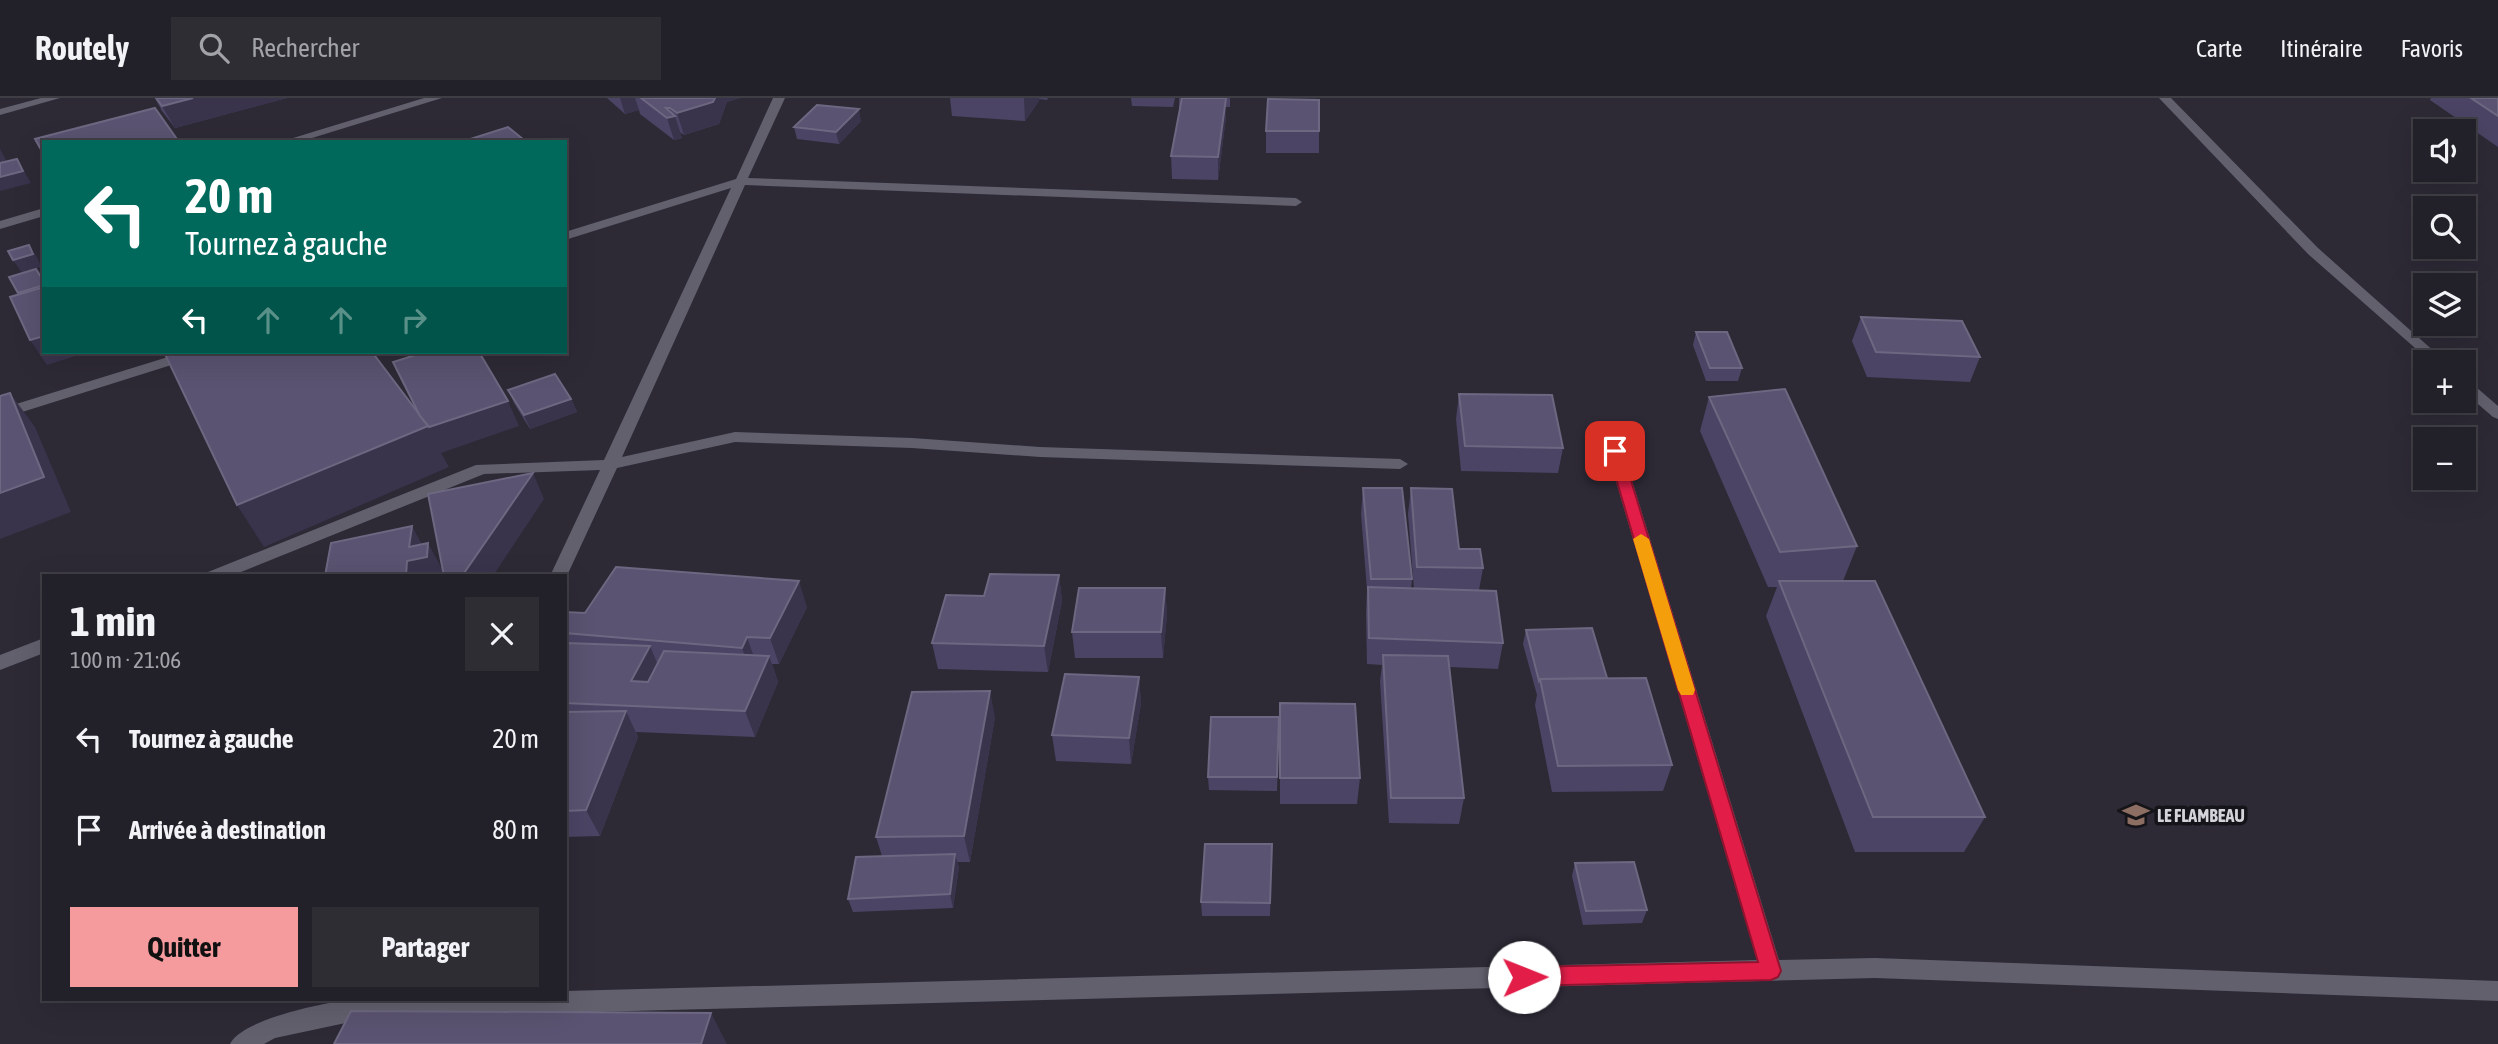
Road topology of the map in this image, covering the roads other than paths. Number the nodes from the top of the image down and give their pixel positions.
1 (54, 98) edge
2 (436, 98) edge
3 (779, 98) edge
4 (2165, 98) edge
5 (0, 112) edge
6 (293, 140) edge
7 (741, 181) junction
8 (1296, 202) dead end
9 (42, 213) edge
10 (0, 225) edge
11 (567, 235) edge
12 (2425, 350) edge
13 (192, 354) edge
14 (2476, 395) edge
15 (0, 414) edge
16 (2498, 414) edge
17 (1615, 451) dead end
18 (1400, 464) dead end
19 (607, 466) junction
20 (219, 574) edge
21 (560, 574) edge
22 (42, 646) edge
23 (0, 663) edge
24 (1771, 971) junction
25 (2498, 992) edge
26 (567, 999) edge
27 (458, 1001) edge
28 (371, 1003) edge
29 (242, 1044) edge

1 - 5 street
2 - 6 street
3 - 7 street
4 - 12 street
7 - 8 street
7 - 11 street
7 - 19 street
9 - 10 street
13 - 15 street
14 - 16 street
17 - 24 street
18 - 19 street
19 - 20 street
19 - 21 street
22 - 23 street
24 - 25 street
24 - 26 street
27 - 28 street
28 - 29 street

